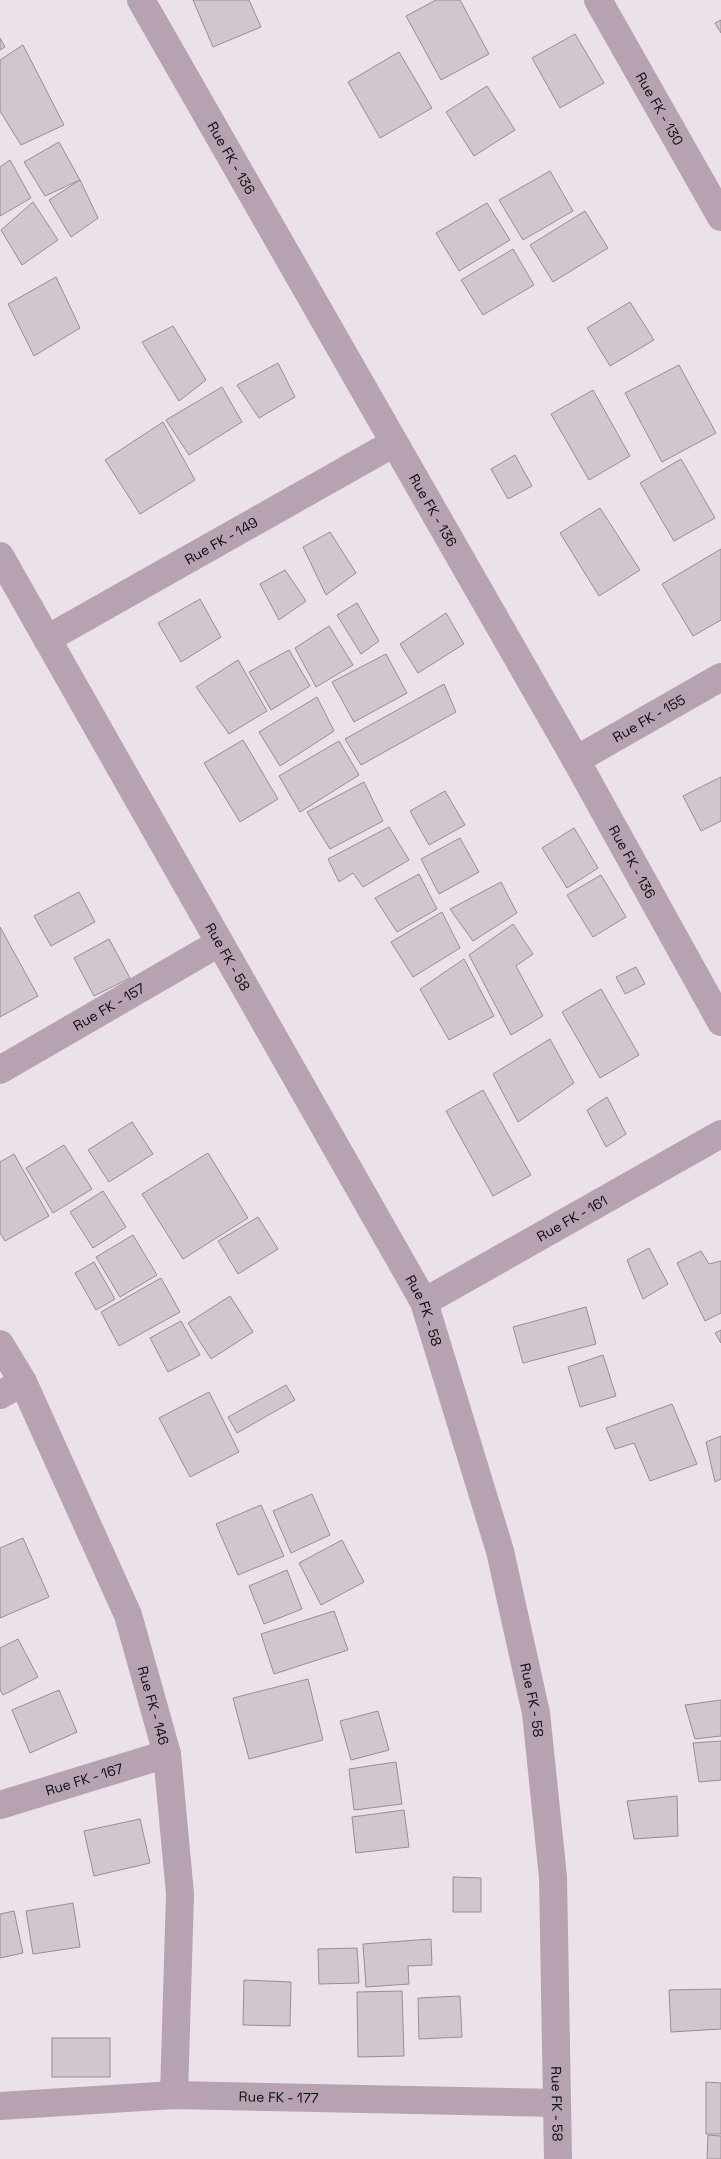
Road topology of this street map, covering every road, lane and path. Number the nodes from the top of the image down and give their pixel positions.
1 (141, 0) edge
2 (598, 0) edge
3 (721, 217) edge
4 (394, 443) junction
5 (0, 556) edge
6 (47, 639) junction
7 (721, 677) edge
8 (576, 760) junction
9 (219, 943) junction
10 (721, 1022) edge
11 (0, 1070) edge
12 (721, 1134) edge
13 (424, 1302) junction
14 (0, 1344) edge
15 (23, 1382) junction
16 (0, 1395) edge
17 (168, 1754) junction
18 (0, 1804) edge
19 (174, 2095) junction
20 (557, 2103) junction
21 (0, 2106) edge
22 (558, 2159) edge

1 - 4 street, Rue FK - 136
2 - 3 street, Rue FK - 130
4 - 6 street, Rue FK - 149
4 - 8 street, Rue FK - 136
5 - 6 street, Rue FK - 58
6 - 9 street, Rue FK - 58
7 - 8 street, Rue FK - 155
8 - 10 street, Rue FK - 136
9 - 11 street, Rue FK - 157
9 - 13 street, Rue FK - 58
12 - 13 street, Rue FK - 161
13 - 20 street, Rue FK - 58
14 - 15 street, Rue FK - 146
15 - 16 street
15 - 17 street, Rue FK - 146
17 - 18 street, Rue FK - 167
17 - 19 street, Rue FK - 146
19 - 20 street, Rue FK - 177
19 - 21 street, Rue FK - 177
20 - 22 street, Rue FK - 58

